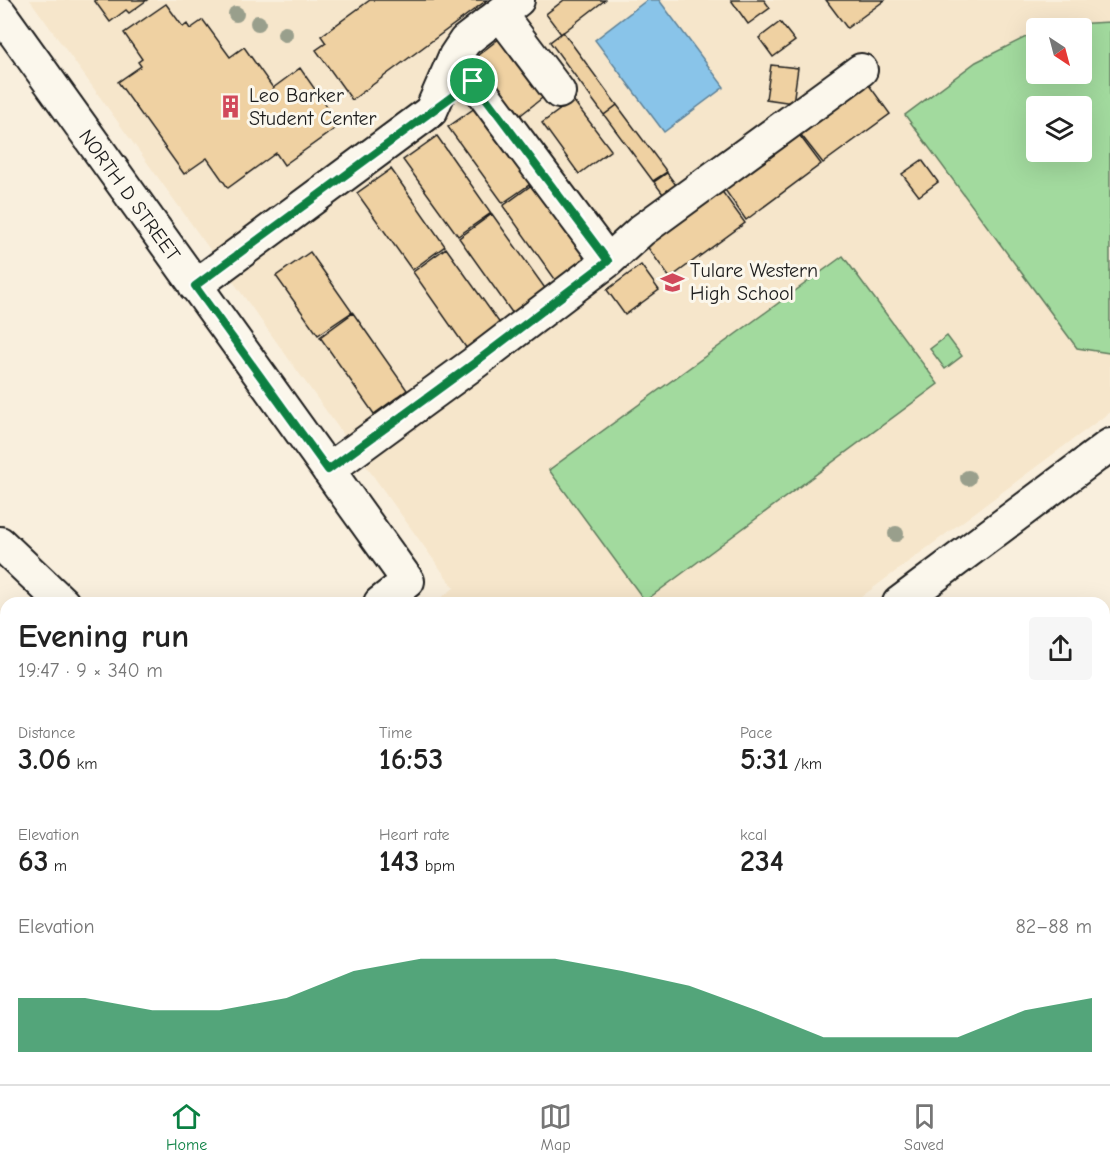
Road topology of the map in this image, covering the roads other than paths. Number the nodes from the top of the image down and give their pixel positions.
1 (509, 7) edge
2 (0, 13) edge
3 (454, 56) junction
4 (861, 70) dead end
5 (473, 81) junction
6 (559, 92) dead end
7 (431, 111) junction
8 (608, 261) junction
9 (195, 286) junction
10 (1110, 445) edge
11 (328, 470) junction
12 (0, 543) edge
13 (57, 597) edge
14 (388, 597) edge
15 (907, 597) edge

1 - 3 street
1 - 6 street
2 - 9 street, NORTH D STREET
3 - 5 street
3 - 7 street
4 - 8 street
5 - 7 street
5 - 8 street
7 - 9 street
8 - 11 street
9 - 11 street, NORTH D STREET
10 - 15 street
11 - 14 street, NORTH D STREET
12 - 13 street

